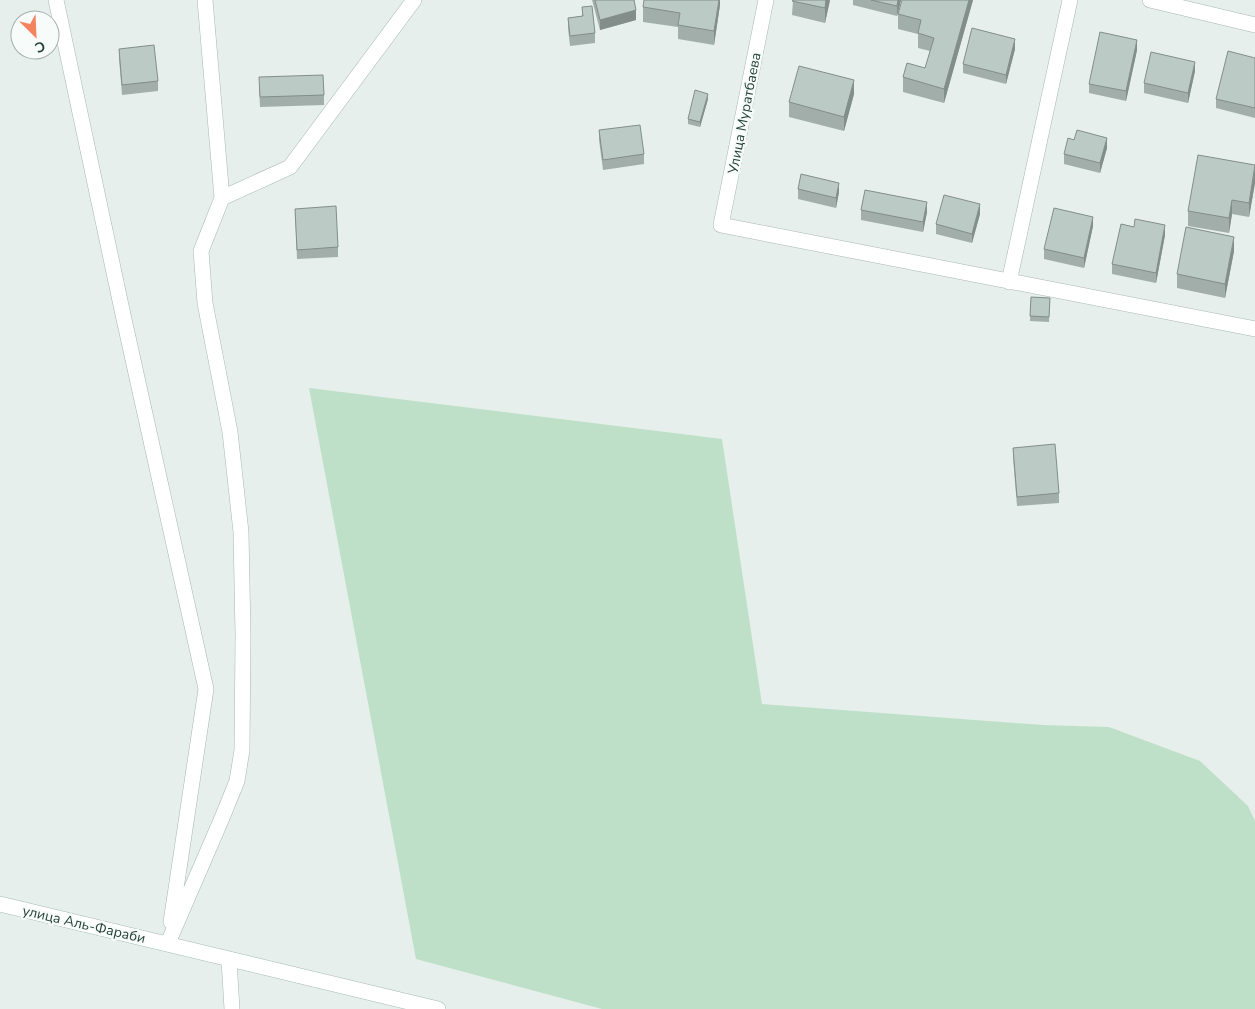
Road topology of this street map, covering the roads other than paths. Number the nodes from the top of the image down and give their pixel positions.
1 (56, 0) edge
2 (205, 0) edge
3 (414, 0) edge
4 (766, 0) edge
5 (1070, 0) edge
6 (1150, 0) edge
7 (1255, 25) edge
8 (222, 198) junction
9 (1009, 282) junction
10 (1255, 329) edge
11 (0, 904) edge
12 (168, 943) junction
13 (230, 960) junction
14 (232, 1009) edge
15 (438, 1009) edge

1 - 12 street
2 - 8 street
3 - 8 street
4 - 9 street, Улица Муратбаева
5 - 9 street
6 - 7 street
8 - 12 street
9 - 10 street
11 - 12 street, улица Аль-Фараби
12 - 13 street, улица Аль-Фараби
13 - 14 street
13 - 15 street, улица Аль-Фараби

